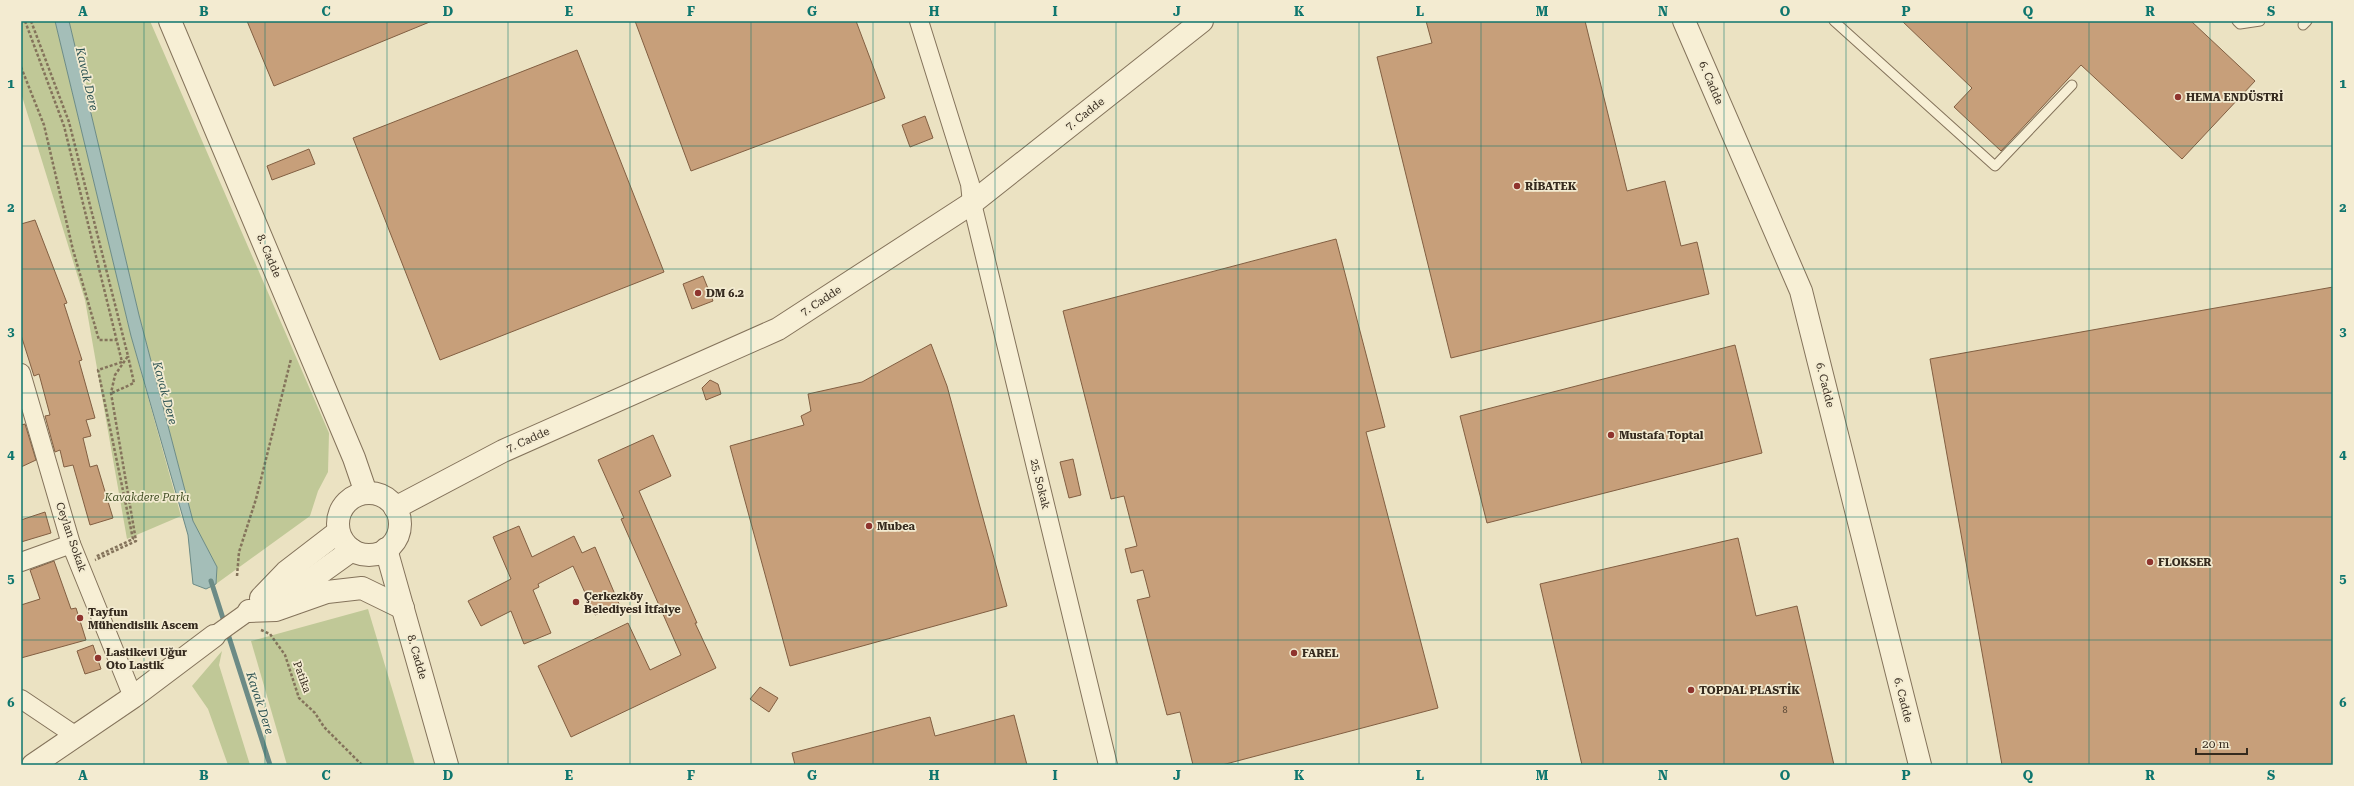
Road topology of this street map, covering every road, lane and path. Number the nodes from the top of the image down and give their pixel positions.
1 (25, 21) edge
2 (31, 21) edge
3 (170, 21) edge
4 (919, 21) edge
5 (1202, 21) edge
6 (1684, 21) edge
7 (1834, 21) edge
8 (2237, 21) edge
9 (2260, 21) edge
10 (21, 67) edge
11 (2072, 85) dead end
12 (972, 203) junction
13 (117, 340) junction
14 (128, 356) junction
15 (291, 357) dead end
16 (21, 374) edge
17 (111, 393) junction
18 (366, 493) junction
19 (395, 508) junction
20 (338, 532) junction
21 (71, 544) junction
22 (386, 549) junction
23 (352, 550) junction
24 (21, 562) edge
25 (80, 566) junction
26 (237, 576) dead end
27 (403, 608) junction
28 (249, 611) junction
29 (259, 629) dead end
30 (214, 636) joint
31 (133, 697) junction
32 (21, 699) edge
33 (76, 736) junction
34 (33, 765) edge
35 (362, 765) edge
36 (447, 765) edge
37 (1108, 765) edge
38 (1920, 765) edge

1 - 13 path
2 - 14 path
3 - 18 street, 8. Cadde
4 - 12 street, 25. Sokak
5 - 12 street, 7. Cadde
6 - 38 street, 6. Cadde
7 - 11 lane
8 - 9 lane
10 - 13 path
12 - 19 street, 7. Cadde
12 - 37 street, 25. Sokak
13 - 25 path
14 - 17 path
14 - 17 path
15 - 26 path
16 - 21 street, Ceylan Sokak
17 - 25 path
18 - 19 street
18 - 20 street
19 - 22 street
20 - 23 street
20 - 28 street
21 - 24 street
21 - 25 street, Ceylan Sokak
22 - 23 street
22 - 27 street, 8. Cadde
23 - 28 street
25 - 31 street, Ceylan Sokak
27 - 28 street
27 - 36 street, 8. Cadde
28 - 30 street
29 - 35 path, Patika
30 - 31 street
31 - 33 street
32 - 33 street
33 - 34 street

